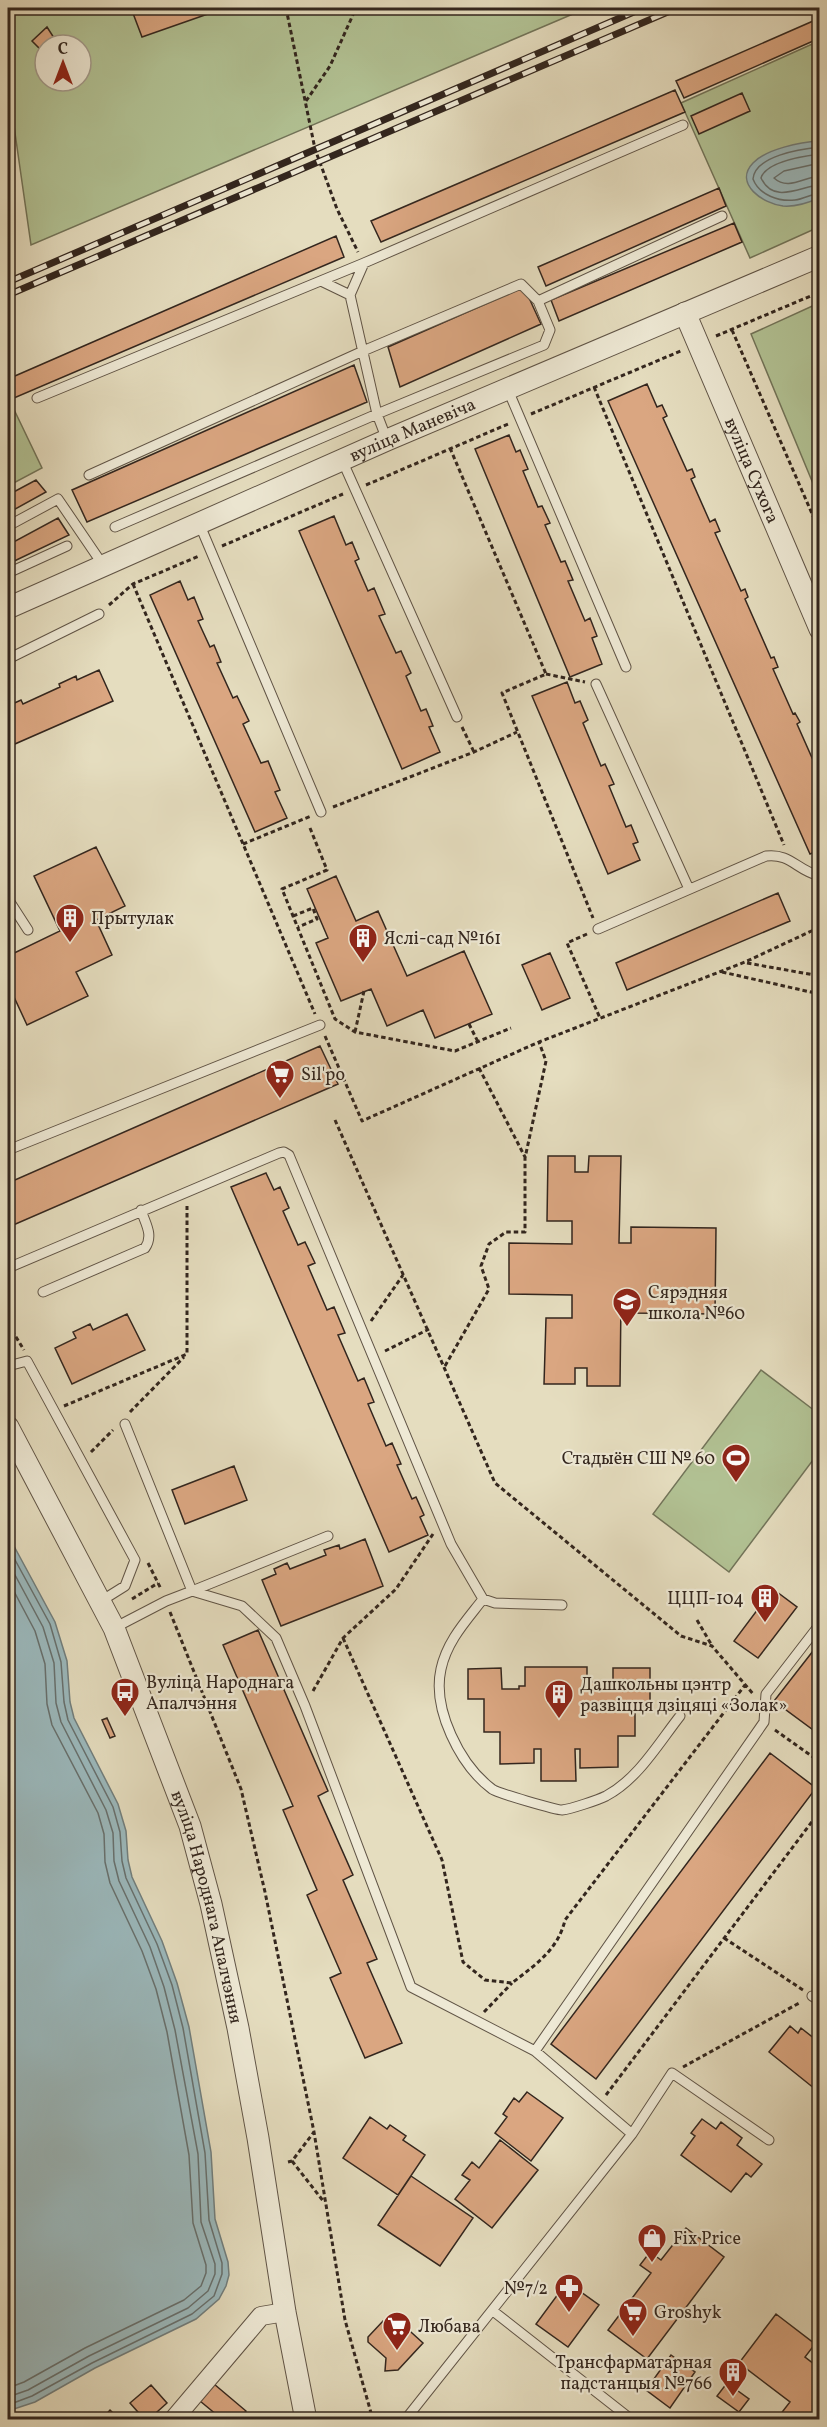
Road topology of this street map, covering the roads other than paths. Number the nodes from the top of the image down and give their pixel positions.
1 (683, 125) dead end
2 (722, 216) dead end
3 (819, 256) edge
4 (364, 263) junction
5 (321, 281) junction
6 (350, 295) junction
7 (538, 301) junction
8 (685, 313) junction
9 (363, 351) junction
10 (508, 390) junction
11 (37, 398) dead end
12 (377, 414) junction
13 (387, 440) junction
14 (342, 460) junction
15 (89, 475) dead end
16 (199, 523) junction
17 (8, 526) edge
18 (115, 527) dead end
19 (67, 546) dead end
20 (103, 565) junction
21 (8, 573) edge
22 (8, 608) edge
23 (99, 614) road end
24 (819, 629) edge
25 (8, 658) edge
26 (626, 666) dead end
27 (596, 684) road end
28 (457, 717) road end
29 (321, 812) road end
30 (819, 876) edge
31 (689, 889) junction
32 (8, 899) edge
33 (598, 929) road end
34 (28, 930) dead end
35 (320, 1025) road end
36 (8, 1150) edge
37 (141, 1210) junction
38 (8, 1268) edge
39 (43, 1292) dead end
40 (8, 1366) edge
41 (124, 1422) road end
42 (8, 1427) edge
43 (328, 1536) dead end
44 (192, 1591) junction
45 (483, 1599) junction
46 (99, 1602) junction
47 (562, 1605) dead end
48 (819, 1624) edge
49 (114, 1628) junction
50 (680, 1716) dead end
51 (535, 2051) junction
52 (632, 2134) junction
53 (769, 2140) dead end
54 (493, 2311) junction
55 (285, 2312) junction
56 (173, 2420) edge
57 (306, 2420) edge
58 (405, 2420) edge
59 (632, 2420) edge

1 - 4 lane
2 - 7 lane
3 - 8 street, вуліца Маневіча
4 - 5 lane
4 - 6 lane
5 - 6 lane
5 - 11 lane
6 - 9 lane
7 - 9 lane
7 - 12 lane
8 - 10 street, вуліца Маневіча
8 - 24 street, вуліца Сухога
9 - 12 lane
9 - 15 lane
10 - 13 street, вуліца Маневіча
10 - 26 lane
12 - 13 lane
12 - 18 lane
13 - 14 street, вуліца Маневіча
14 - 16 street, вуліца Маневіча
14 - 28 lane
16 - 20 street, вуліца Маневіча
16 - 29 lane
17 - 20 lane
19 - 21 lane
20 - 22 street, вуліца Маневіча
23 - 25 lane
27 - 31 lane
30 - 31 lane
31 - 33 lane
32 - 34 lane
35 - 36 lane
37 - 38 lane
37 - 39 lane
37 - 45 lane
40 - 46 lane
41 - 44 lane
42 - 46 street, вуліца Народнага Апалчэння
43 - 44 lane
44 - 49 lane
44 - 51 lane
45 - 47 lane
45 - 50 lane
46 - 49 street, вуліца Народнага Апалчэння
48 - 51 lane
49 - 55 street, вуліца Народнага Апалчэння
51 - 52 lane
52 - 53 lane
52 - 54 lane
54 - 58 lane
54 - 59 lane
55 - 56 street
55 - 57 street, вуліца Народнага Апалчэння

